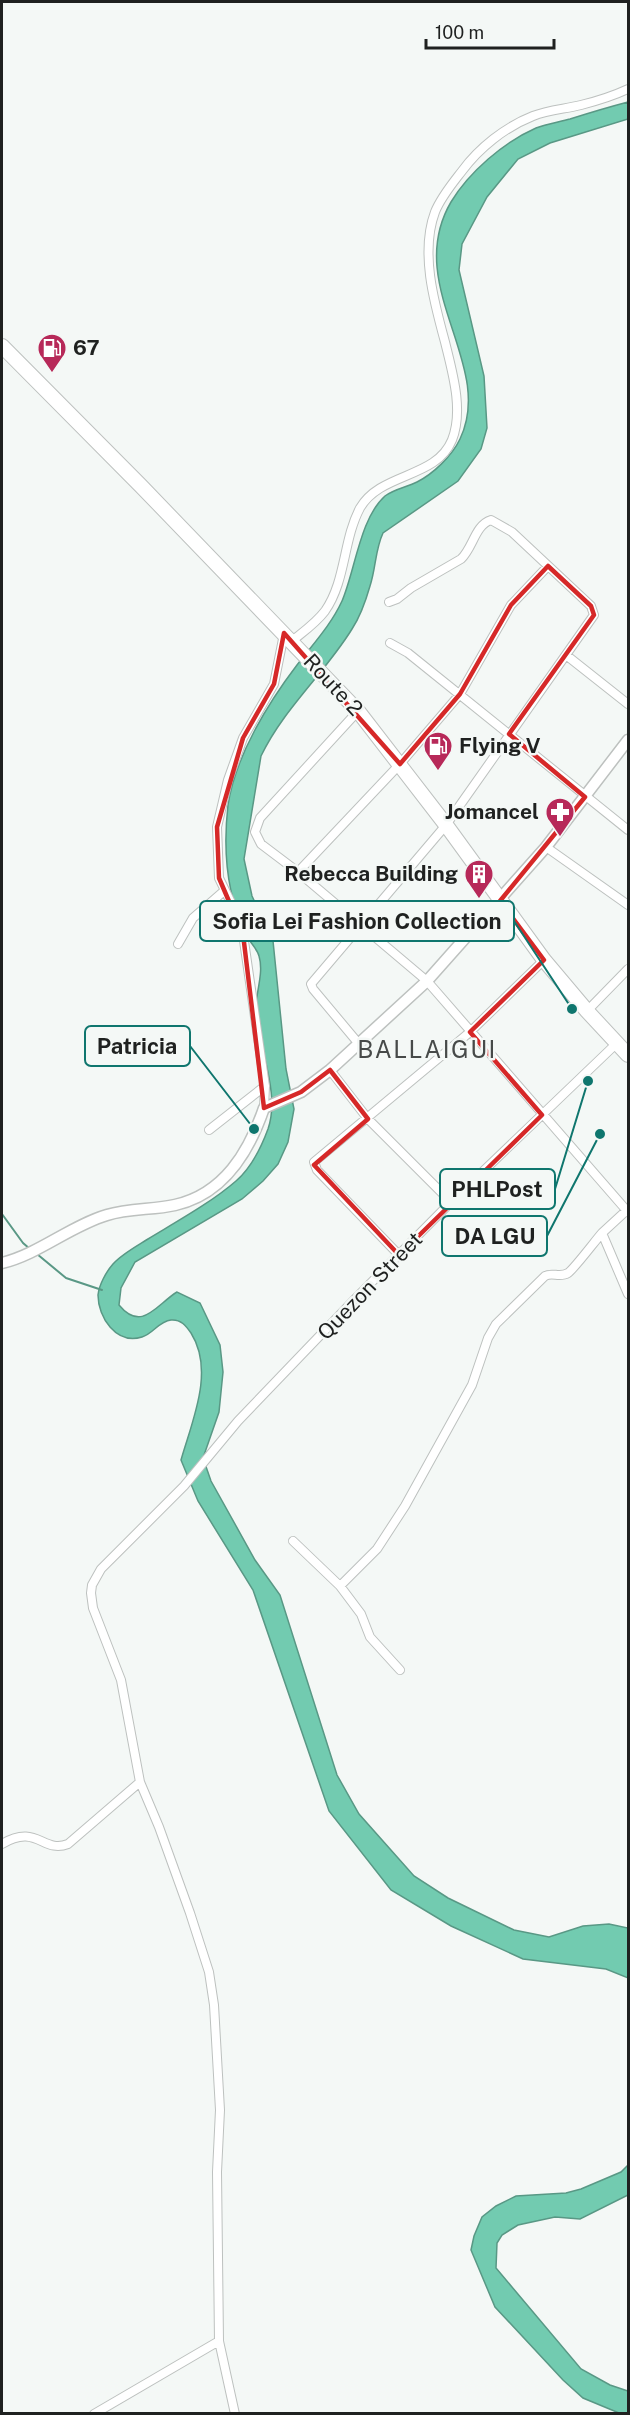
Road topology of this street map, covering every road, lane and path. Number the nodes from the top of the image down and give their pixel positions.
1 (628, 89) edge
2 (2, 346) edge
3 (548, 566) junction
4 (389, 602) dead end
5 (291, 640) junction
6 (390, 643) dead end
7 (566, 655) junction
8 (460, 694) junction
9 (628, 704) edge
10 (358, 711) junction
11 (509, 734) junction
12 (628, 740) edge
13 (400, 764) junction
14 (585, 797) junction
15 (446, 825) junction
16 (628, 830) edge
17 (546, 847) junction
18 (298, 872) junction
19 (224, 891) junction
20 (500, 901) junction
21 (628, 905) edge
22 (362, 926) junction
23 (178, 944) dead end
24 (544, 960) junction
25 (628, 969) edge
26 (427, 981) junction
27 (587, 1011) junction
28 (470, 1032) junction
29 (617, 1043) junction
30 (358, 1044) junction
31 (628, 1055) edge
32 (330, 1070) junction
33 (265, 1086) junction
34 (264, 1108) junction
35 (542, 1115) junction
36 (368, 1119) junction
37 (209, 1130) dead end
38 (451, 1202) junction
39 (628, 1211) edge
40 (602, 1233) junction
41 (399, 1256) junction
42 (2, 1263) edge
43 (628, 1294) edge
44 (293, 1541) dead end
45 (340, 1586) junction
46 (400, 1670) dead end
47 (140, 1782) junction
48 (2, 1844) edge
49 (219, 2341) junction
50 (94, 2414) edge
51 (235, 2414) edge

1 - 5 street
2 - 5 highway, Route 2
3 - 4 street
3 - 7 street
3 - 8 street
5 - 10 highway, Route 2
5 - 19 street
6 - 8 street
7 - 9 street
7 - 11 street
8 - 11 street
8 - 13 street
10 - 13 highway, Route 2
10 - 18 street
11 - 14 street
11 - 15 street
12 - 14 street
13 - 15 highway, Route 2
13 - 18 street
14 - 16 street
14 - 17 street
15 - 20 highway, Route 2
15 - 22 street
17 - 20 street
17 - 21 street
18 - 22 street
19 - 23 street
19 - 33 street
20 - 24 highway, Route 2
20 - 26 street
22 - 26 street
22 - 30 street
24 - 27 highway, Route 2
24 - 28 street
25 - 27 street
26 - 28 street
26 - 30 street
27 - 29 highway, Route 2
28 - 35 street
28 - 36 street
29 - 31 highway, Route 2
29 - 35 street, Quezon Street
30 - 32 street
32 - 34 street
32 - 36 street
33 - 34 street
33 - 37 street
34 - 42 street
35 - 38 street, Quezon Street
35 - 39 street
36 - 38 street
36 - 41 street
38 - 41 street, Quezon Street
39 - 40 street
40 - 43 street
40 - 45 street
41 - 47 street, Quezon Street
44 - 45 street
45 - 46 street
47 - 48 street
47 - 49 street, Quezon Street
49 - 50 street
49 - 51 street, Quezon Street

